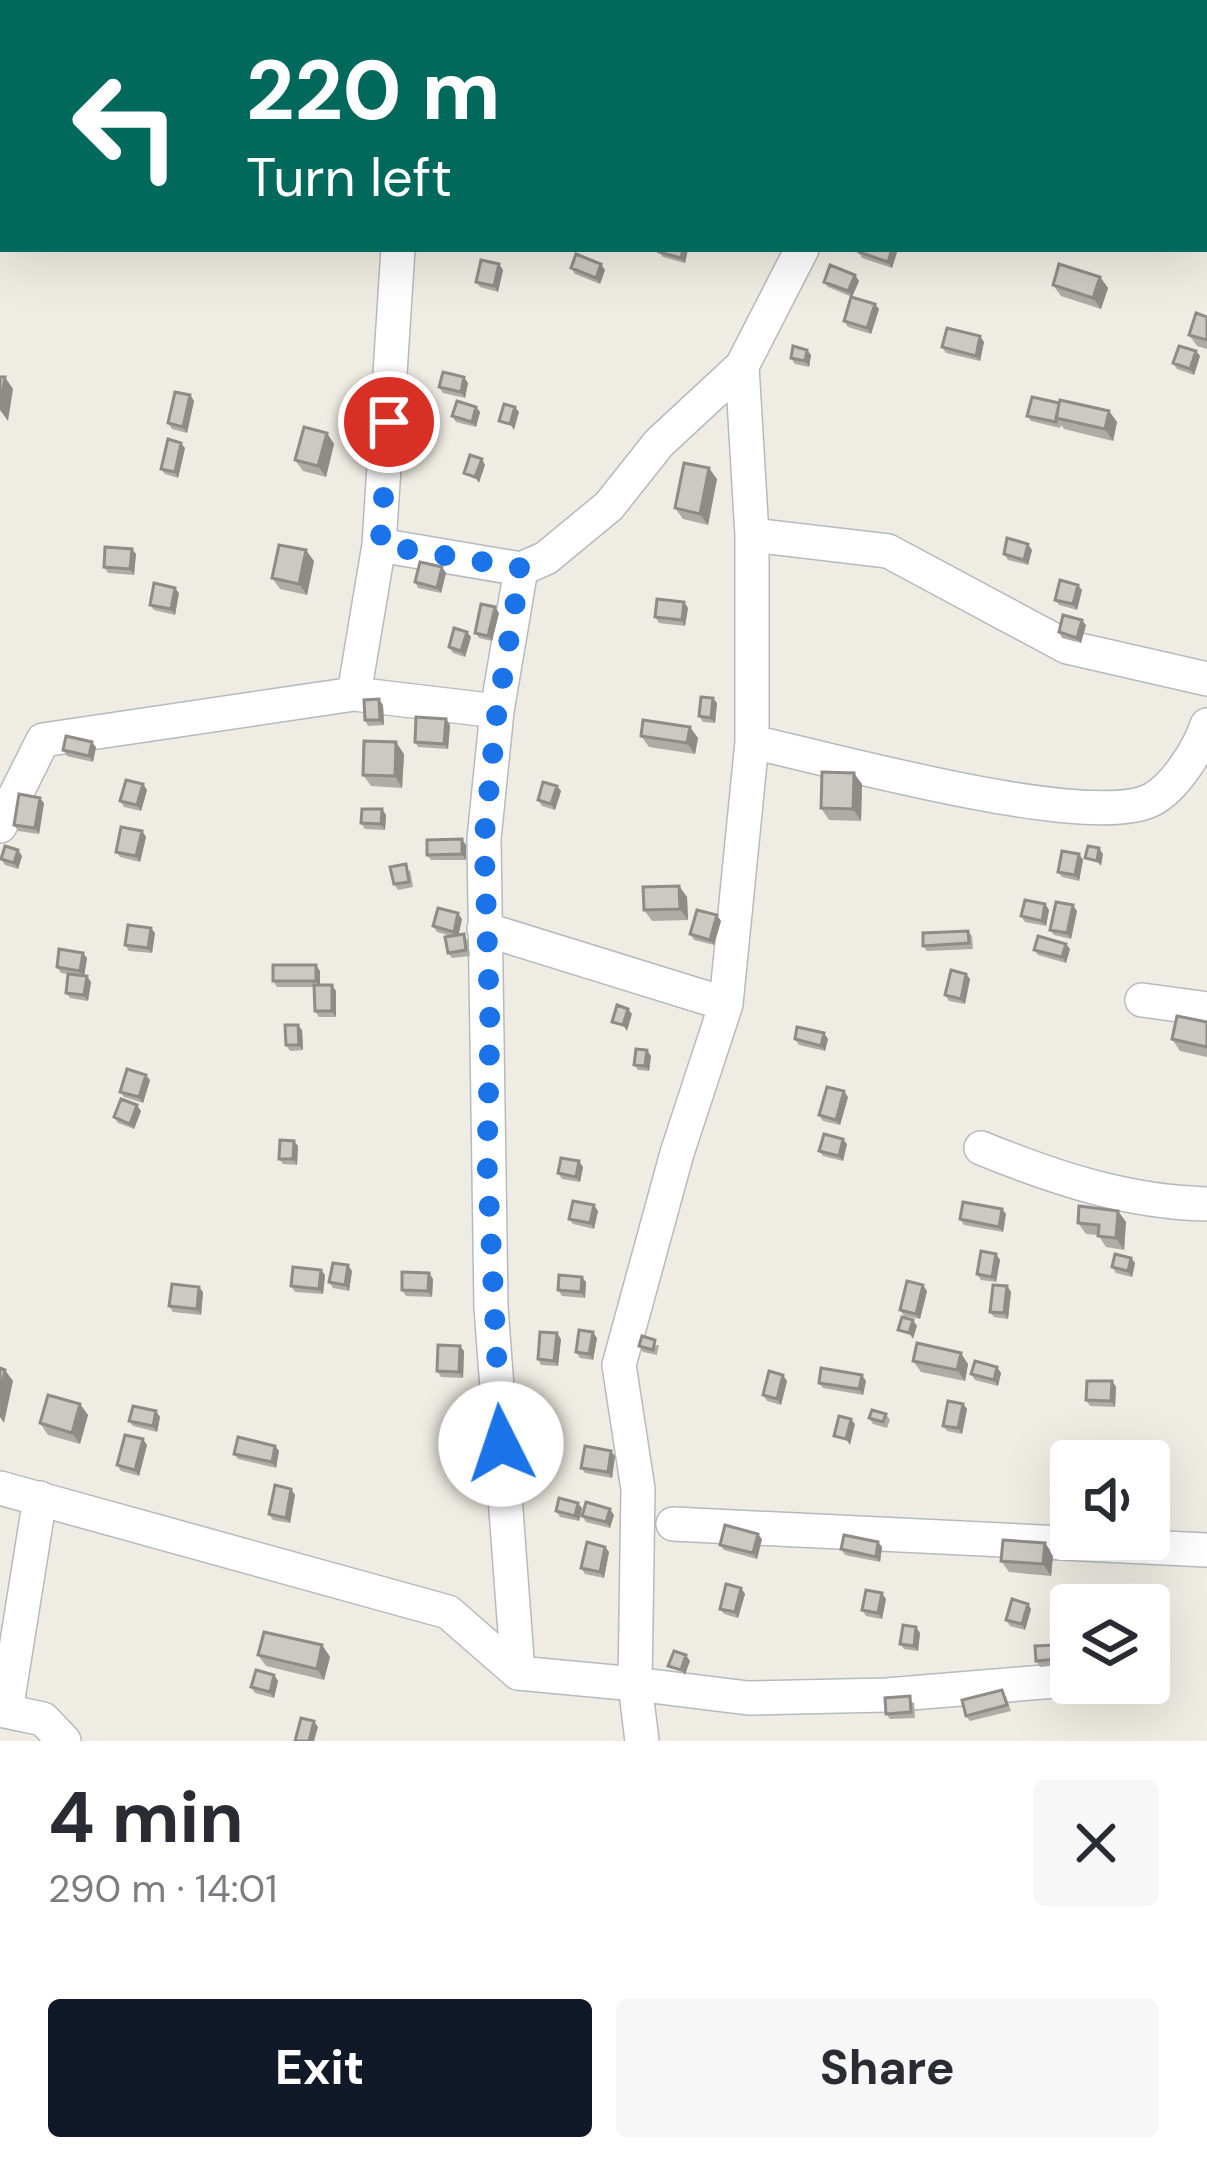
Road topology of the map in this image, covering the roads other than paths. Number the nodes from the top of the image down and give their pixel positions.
1 (398, 252) edge
2 (800, 252) edge
3 (742, 366) junction
4 (752, 535) junction
5 (380, 545) junction
6 (521, 568) junction
7 (1207, 679) edge
8 (354, 694) junction
9 (497, 712) junction
10 (1207, 725) edge
11 (752, 742) junction
12 (0, 826) edge
13 (484, 928) junction
14 (1142, 1000) dead end
15 (726, 1004) junction
16 (1207, 1009) edge
17 (981, 1148) dead end
18 (1207, 1204) edge
19 (0, 1487) edge
20 (40, 1498) junction
21 (673, 1524) dead end
22 (1207, 1550) edge
23 (518, 1673) junction
24 (1050, 1681) edge
25 (635, 1684) junction
26 (3, 1710) edge
27 (64, 1741) edge
28 (642, 1741) edge

1 - 5 street
2 - 3 street
3 - 4 street
3 - 6 street
4 - 7 street
4 - 11 street
5 - 6 street
5 - 8 street
6 - 9 street
8 - 9 street
8 - 12 street
9 - 13 street
10 - 11 street
11 - 15 street
13 - 15 street
13 - 23 street
14 - 16 street
15 - 25 street
17 - 18 street
19 - 20 street
20 - 23 street
20 - 26 street
21 - 22 street
23 - 25 street
24 - 25 street
25 - 28 street
26 - 27 street

